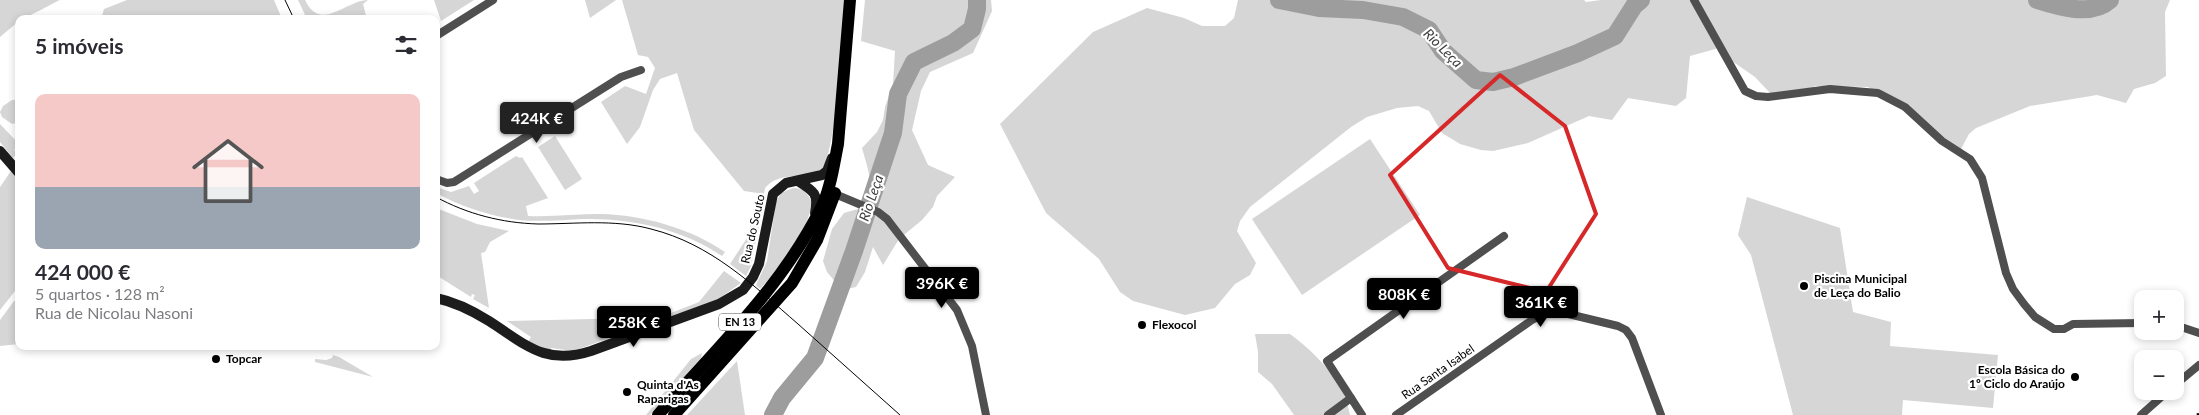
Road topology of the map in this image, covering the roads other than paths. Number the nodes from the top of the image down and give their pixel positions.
1 (493, 0) edge
2 (850, 0) edge
3 (858, 0) edge
4 (1694, 0) edge
5 (440, 33) edge
6 (641, 70) dead end
7 (838, 144) junction
8 (0, 150) edge
9 (15, 168) edge
10 (440, 180) edge
11 (798, 181) junction
12 (835, 194) junction
13 (813, 222) junction
14 (1504, 236) dead end
15 (440, 299) edge
16 (2134, 323) edge
17 (2184, 328) edge
18 (2199, 333) edge
19 (2199, 365) edge
20 (2184, 378) edge
21 (1351, 398) junction
22 (2158, 400) edge
23 (658, 415) edge
24 (674, 415) edge
25 (986, 415) edge
26 (1328, 415) edge
27 (1362, 415) edge
28 (1396, 415) edge
29 (1662, 415) edge
30 (2141, 415) edge

1 - 5 street
2 - 7 main road, EN 13
3 - 12 main road, EN 13
4 - 16 street
6 - 10 street
7 - 11 street, Rua do Souto
7 - 13 main road, EN 13
8 - 9 street
11 - 13 street
11 - 15 street, Rua do Souto
12 - 24 main road, EN 13
12 - 25 street
13 - 23 main road, EN 13
14 - 21 street
17 - 18 street
19 - 20 street
21 - 26 street
21 - 27 street
22 - 30 street
28 - 29 street, Rua Santa Isabel

